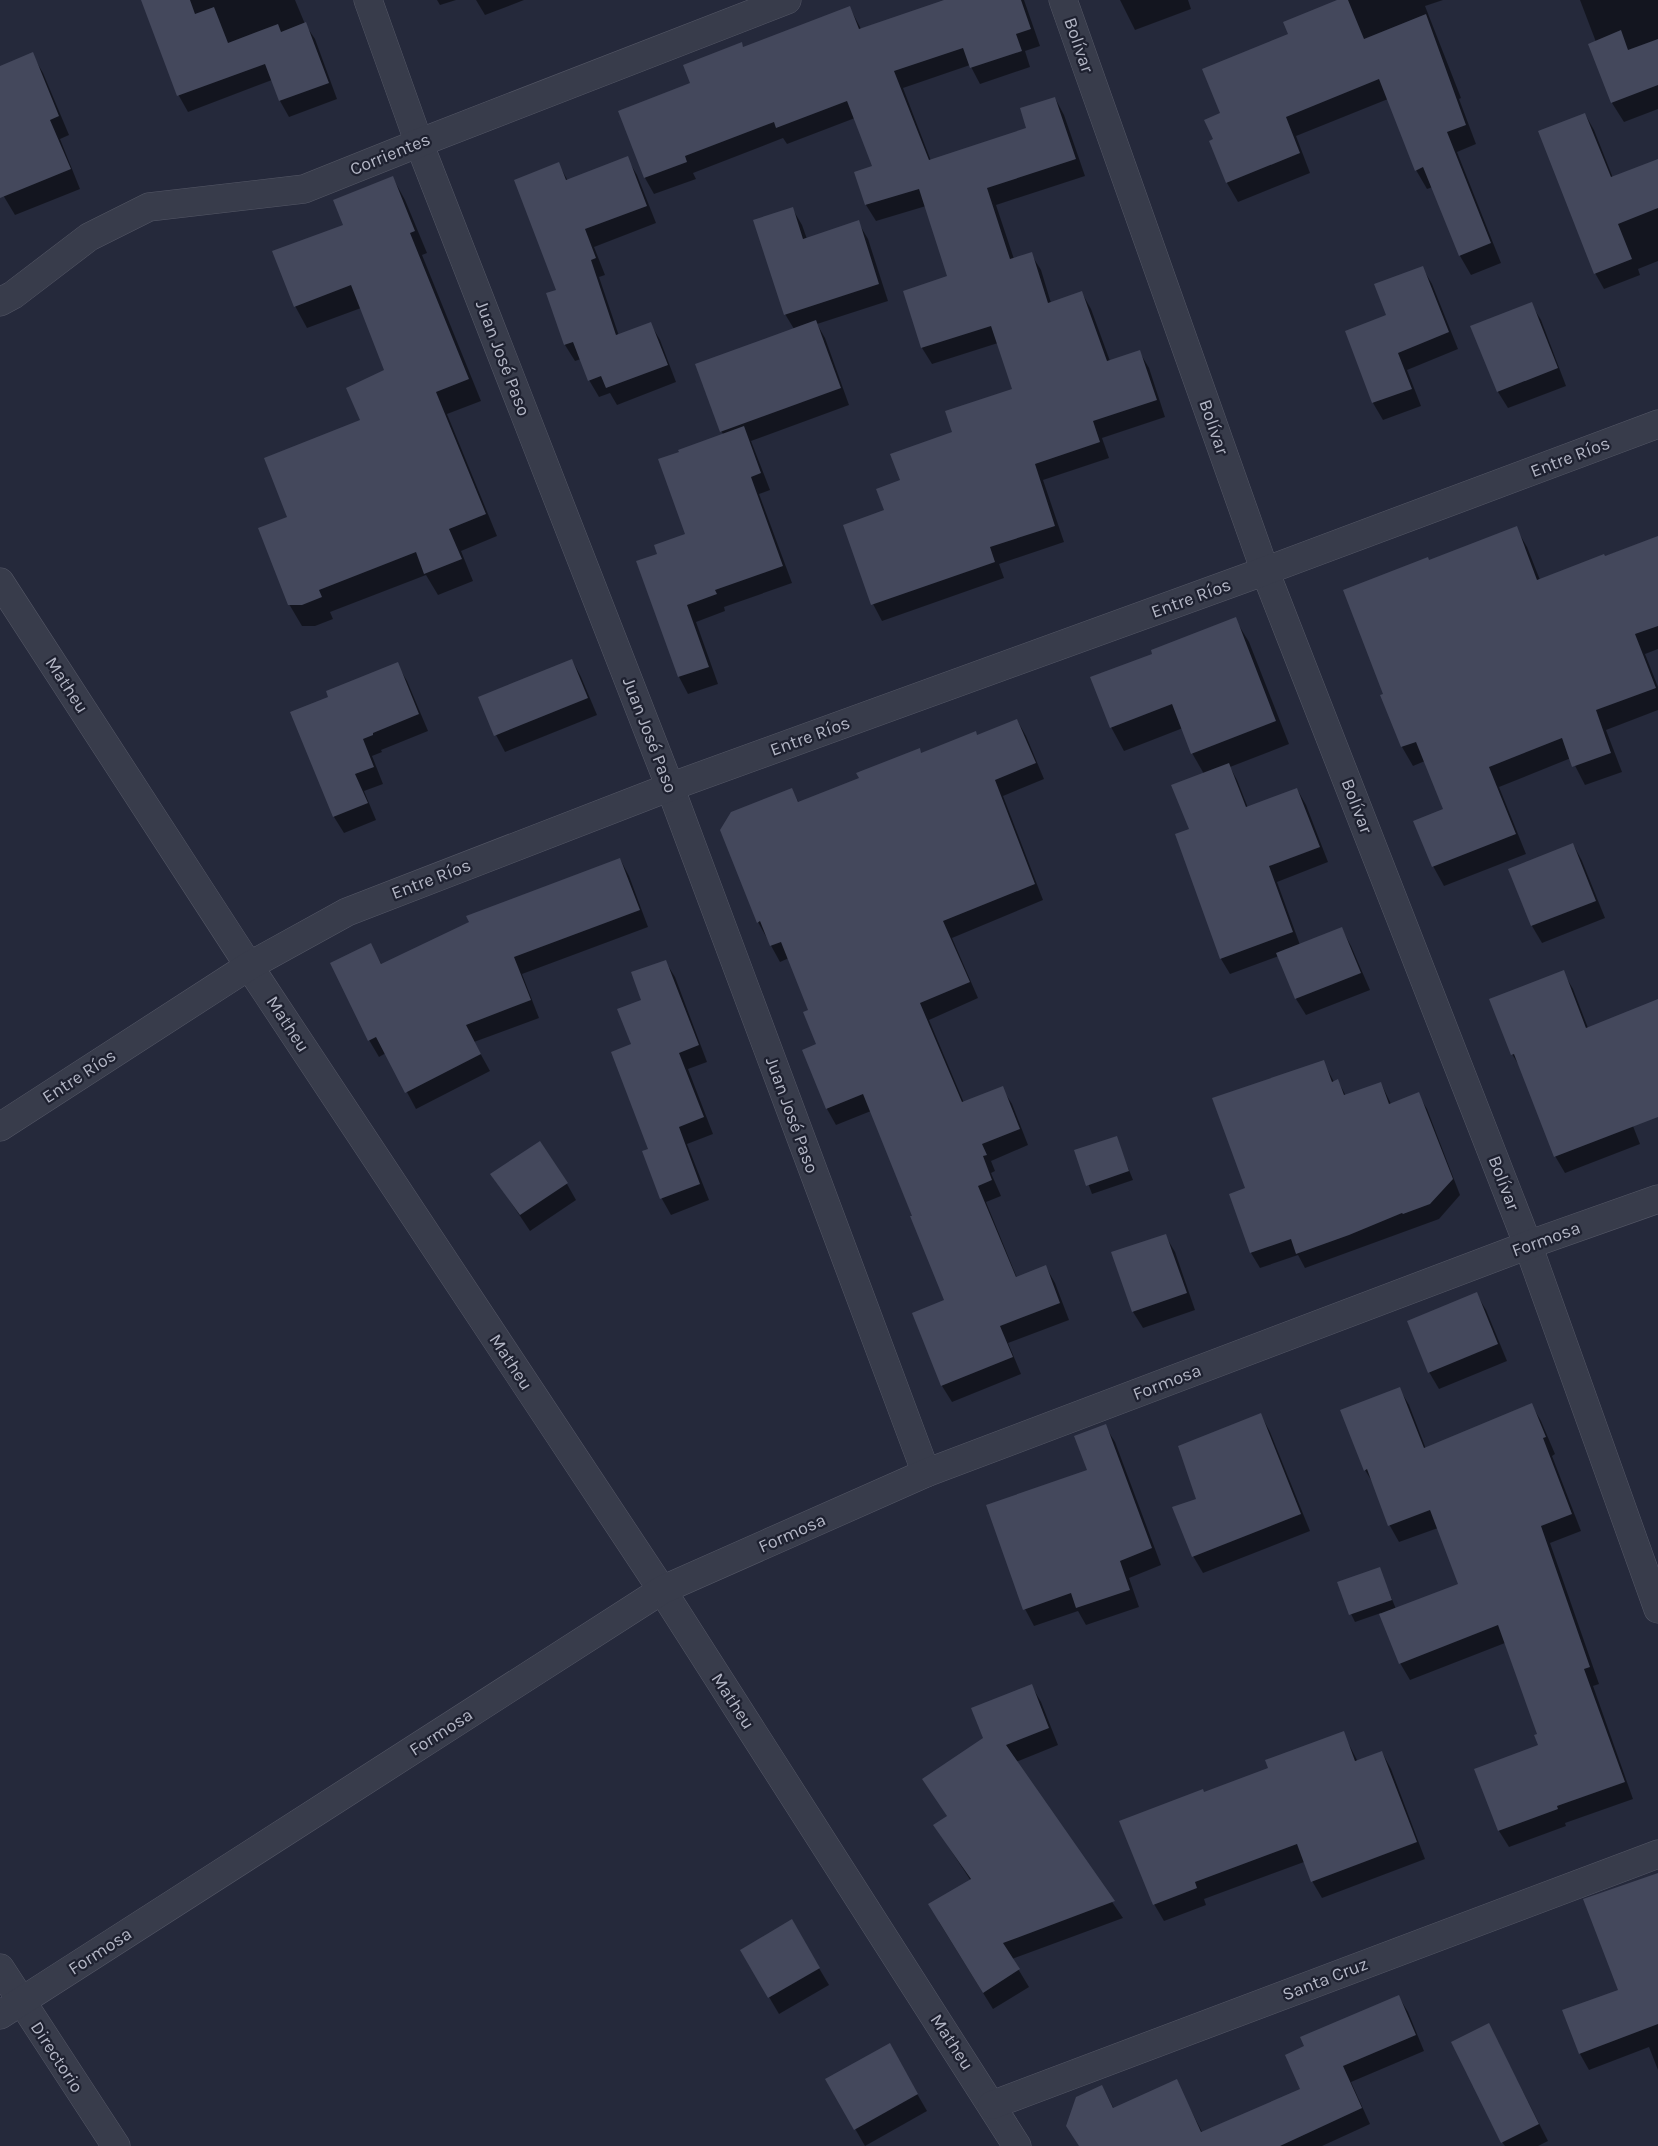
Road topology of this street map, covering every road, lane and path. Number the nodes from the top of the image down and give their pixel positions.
1 (368, 0) edge
2 (787, 0) edge
3 (1063, 0) edge
4 (419, 142) junction
5 (0, 302) edge
6 (1658, 424) edge
7 (1265, 571) junction
8 (0, 582) edge
9 (670, 787) junction
10 (249, 966) junction
11 (0, 1127) edge
12 (1658, 1199) edge
13 (1528, 1245) junction
14 (926, 1473) junction
15 (662, 1590) junction
16 (1658, 1609) edge
17 (1658, 1854) edge
18 (0, 1968) edge
19 (10, 2008) edge
20 (992, 2105) junction
21 (116, 2146) edge
22 (1017, 2146) edge

1 - 4 street, Juan José Paso
2 - 4 street, Corrientes
3 - 7 street, Bolívar
4 - 5 street, Corrientes
4 - 9 street, Juan José Paso
6 - 7 street, Entre Ríos
7 - 9 street, Entre Ríos
7 - 13 street, Bolívar
8 - 10 street, Matheu
9 - 10 street, Entre Ríos
9 - 14 street, Juan José Paso
10 - 11 street, Entre Ríos
10 - 15 street, Matheu
12 - 13 street, Formosa
13 - 14 street, Formosa
13 - 16 street, Bolívar
14 - 15 street, Formosa
15 - 19 street, Formosa
15 - 20 street, Matheu
17 - 20 street, Santa Cruz
18 - 19 street, Directorio
19 - 21 street, Directorio
20 - 22 street, Matheu

